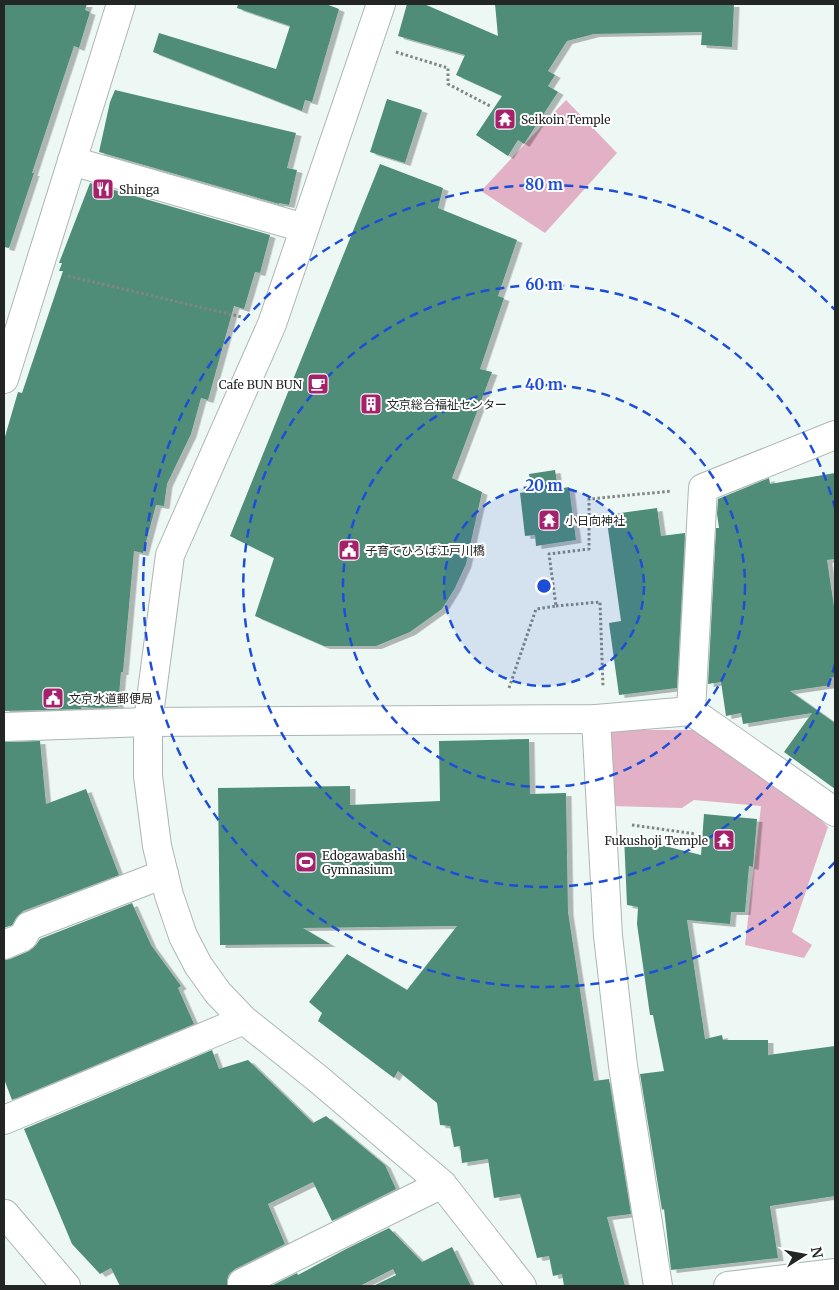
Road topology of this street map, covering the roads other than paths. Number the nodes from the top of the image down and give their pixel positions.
1 (122, 4) edge
2 (381, 4) edge
3 (72, 161) junction
4 (304, 228) junction
5 (4, 379) edge
6 (835, 435) edge
7 (691, 711) junction
8 (600, 718) junction
9 (148, 722) junction
10 (4, 727) edge
11 (835, 812) edge
12 (164, 874) junction
13 (4, 945) edge
14 (244, 1020) junction
15 (4, 1120) edge
16 (442, 1184) junction
17 (4, 1214) edge
18 (835, 1273) edge
19 (66, 1286) edge
20 (243, 1286) edge
21 (522, 1286) edge
22 (658, 1286) edge
23 (728, 1286) edge

1 - 3 street
2 - 4 street
3 - 4 street
3 - 5 street
4 - 9 street
6 - 7 street
7 - 8 street
7 - 11 street
8 - 9 street
8 - 22 street
9 - 10 street
9 - 12 street
12 - 13 street
12 - 14 street
14 - 15 street
14 - 16 street
16 - 20 street
16 - 21 street
17 - 19 street
18 - 23 street

